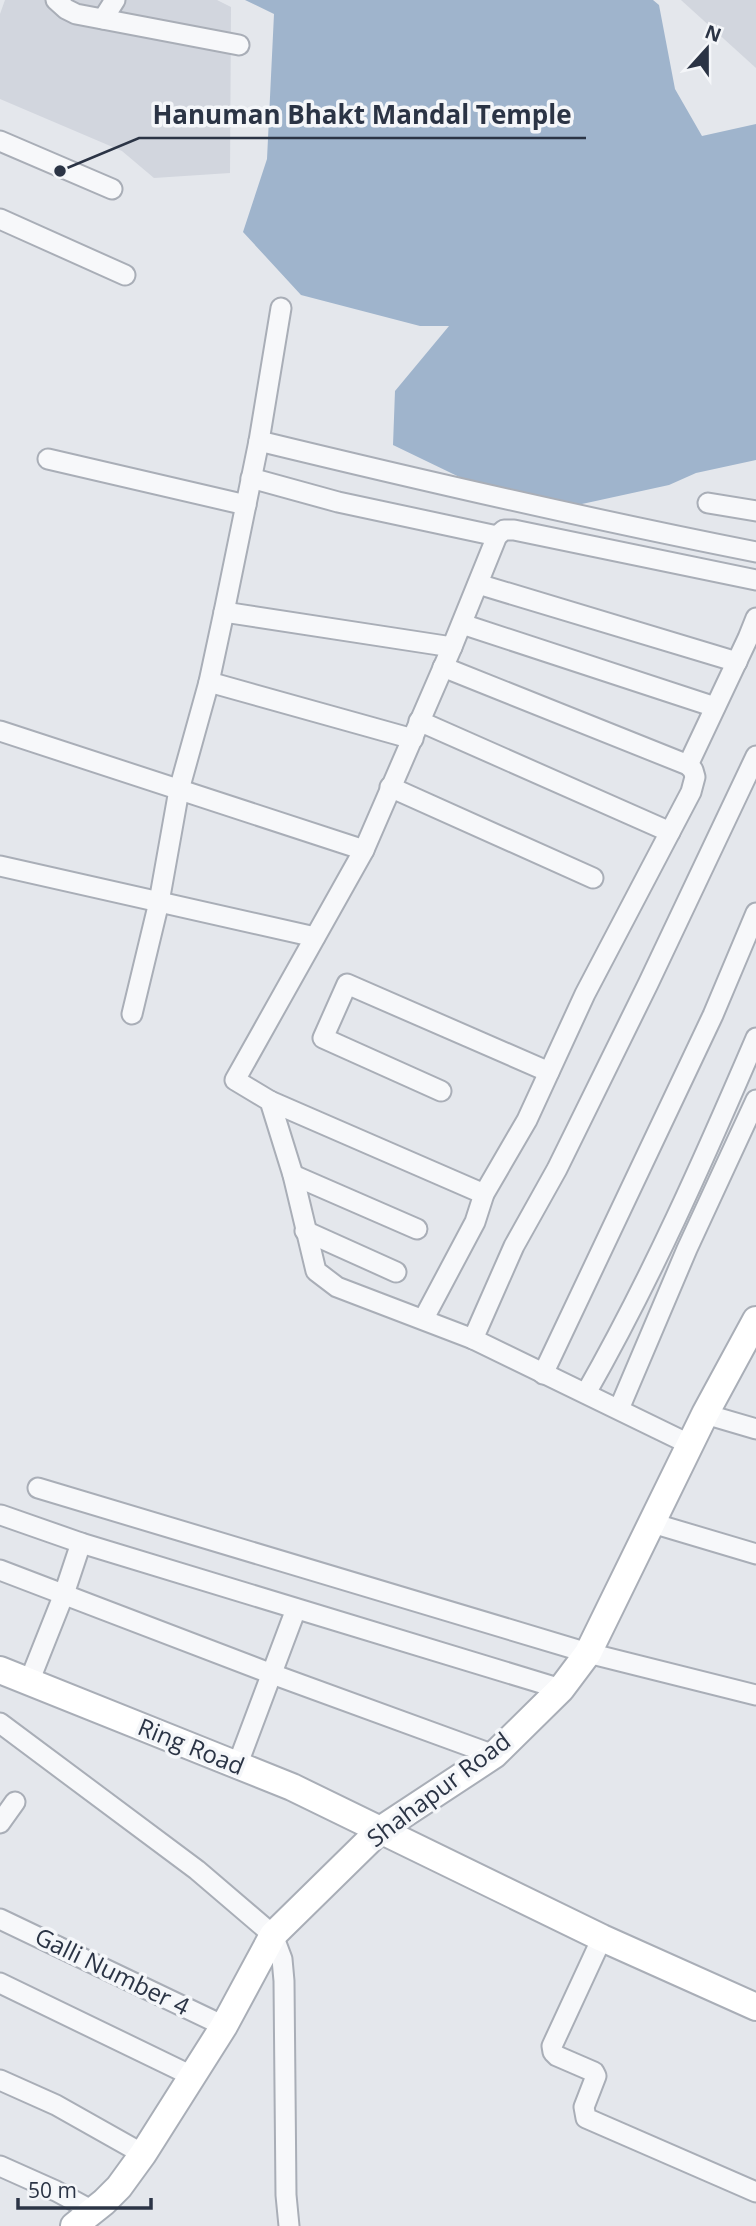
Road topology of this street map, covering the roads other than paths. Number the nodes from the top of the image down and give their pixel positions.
1 (56, 0) edge
2 (115, 0) edge
3 (103, 19) junction
4 (239, 45) dead end
5 (0, 141) edge
6 (112, 189) dead end
7 (0, 219) edge
8 (125, 275) dead end
9 (281, 308) dead end
10 (259, 441) junction
11 (48, 458) dead end
12 (251, 478) junction
13 (708, 503) dead end
14 (246, 505) junction
15 (756, 511) edge
16 (497, 536) junction
17 (756, 552) edge
18 (756, 580) edge
19 (478, 584) junction
20 (224, 612) junction
21 (756, 618) edge
22 (462, 624) junction
23 (453, 647) junction
24 (737, 662) junction
25 (443, 667) junction
26 (209, 681) junction
27 (715, 707) junction
28 (416, 730) junction
29 (0, 731) edge
30 (756, 756) edge
31 (688, 765) junction
32 (390, 787) junction
33 (179, 790) junction
34 (670, 832) junction
35 (364, 850) junction
36 (0, 866) edge
37 (593, 878) dead end
38 (159, 902) junction
39 (756, 913) edge
40 (315, 937) junction
41 (132, 1014) dead end
42 (756, 1038) edge
43 (549, 1072) junction
44 (440, 1091) dead end
45 (756, 1100) edge
46 (270, 1101) junction
47 (293, 1175) junction
48 (484, 1194) junction
49 (417, 1229) dead end
50 (305, 1231) junction
51 (397, 1272) dead end
52 (424, 1318) junction
53 (756, 1320) edge
54 (473, 1339) junction
55 (543, 1374) junction
56 (586, 1393) junction
57 (619, 1409) junction
58 (705, 1414) junction
59 (756, 1429) edge
60 (691, 1445) junction
61 (38, 1489) dead end
62 (1, 1515) edge
63 (652, 1523) junction
64 (81, 1543) junction
65 (756, 1554) edge
66 (0, 1570) edge
67 (64, 1594) junction
68 (296, 1609) junction
69 (588, 1653) junction
70 (0, 1670) edge
71 (272, 1674) junction
72 (29, 1682) junction
73 (561, 1689) junction
74 (756, 1695) edge
75 (0, 1723) edge
76 (494, 1755) junction
77 (237, 1766) junction
78 (15, 1802) dead end
79 (0, 1823) edge
80 (380, 1830) junction
81 (0, 1919) edge
82 (273, 1935) junction
83 (603, 1938) junction
84 (0, 1983) edge
85 (756, 2007) edge
86 (224, 2026) junction
87 (192, 2076) junction
88 (0, 2080) edge
89 (143, 2154) junction
90 (0, 2166) edge
91 (756, 2192) edge
92 (84, 2219) edge
93 (289, 2226) edge

1 - 3 street
2 - 3 street
3 - 4 street
5 - 6 street
7 - 8 street
9 - 10 street
10 - 12 street
10 - 17 street
11 - 14 street
12 - 14 street
12 - 16 street
13 - 15 street
14 - 20 street
16 - 18 street
16 - 19 street
19 - 22 street
19 - 24 street
20 - 23 street
20 - 26 street
21 - 24 street
22 - 23 street
22 - 27 street
23 - 25 street
24 - 27 street
25 - 28 street
25 - 31 street
26 - 28 street
26 - 33 street
27 - 31 street
28 - 32 street
28 - 34 street
29 - 33 street
30 - 54 street
31 - 34 street
32 - 35 street
32 - 37 street
33 - 35 street
33 - 38 street
34 - 43 street
35 - 40 street
36 - 38 street
38 - 40 street
38 - 41 street
39 - 55 street
40 - 46 street
42 - 56 street
43 - 44 street
43 - 48 street
45 - 57 street
46 - 47 street
46 - 48 street
47 - 49 street
47 - 50 street
48 - 52 street
50 - 51 street
50 - 52 street
52 - 54 street
53 - 58 main road, Shahapur Road
54 - 55 street
55 - 56 street
56 - 57 street
57 - 60 street
58 - 59 street
58 - 60 main road, Shahapur Road
60 - 63 main road, Shahapur Road
61 - 69 street
62 - 64 street
63 - 65 street
63 - 69 main road, Shahapur Road
64 - 67 street
64 - 68 street
66 - 67 street
67 - 71 street
67 - 72 street
68 - 71 street
68 - 73 street
69 - 73 main road, Shahapur Road
69 - 74 street
70 - 72 main road, Ring Road
71 - 76 street
71 - 77 street
72 - 77 main road, Ring Road
73 - 76 main road, Shahapur Road
75 - 82 street
76 - 80 main road, Shahapur Road
77 - 80 main road, Ring Road
78 - 79 street
80 - 82 main road, Shahapur Road
80 - 83 main road, Ring Road
81 - 86 street, Galli Number 4
82 - 86 main road, Shahapur Road
82 - 93 street
83 - 85 main road, Ring Road
83 - 91 street
84 - 87 street
86 - 87 main road, Shahapur Road
87 - 89 main road, Shahapur Road
88 - 89 street
89 - 92 main road, Shahapur Road
90 - 92 street

